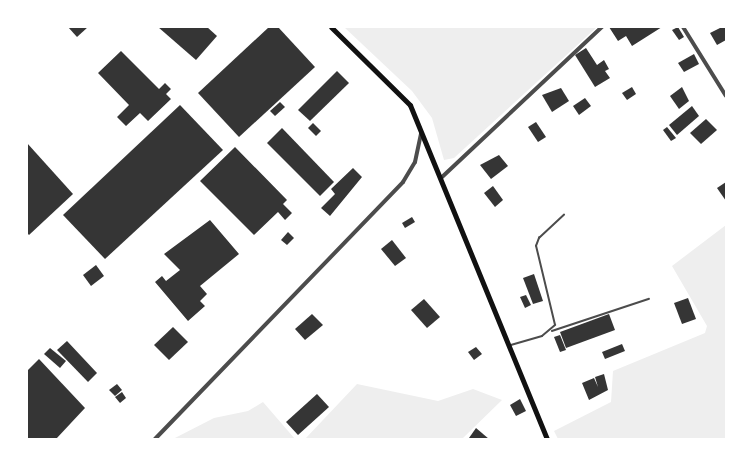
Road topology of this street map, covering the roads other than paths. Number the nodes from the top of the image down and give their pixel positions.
1 (331, 27) edge
2 (602, 27) edge
3 (683, 27) edge
4 (726, 96) edge
5 (421, 132) junction
6 (439, 180) junction
7 (564, 214) dead end
8 (649, 299) dead end
9 (552, 331) junction
10 (507, 346) junction
11 (155, 439) edge
12 (547, 439) edge

1 - 5 main road
2 - 6 street
3 - 4 street
5 - 6 main road
5 - 11 street
6 - 10 main road
7 - 9 lane
8 - 9 lane
9 - 10 lane
10 - 12 main road

